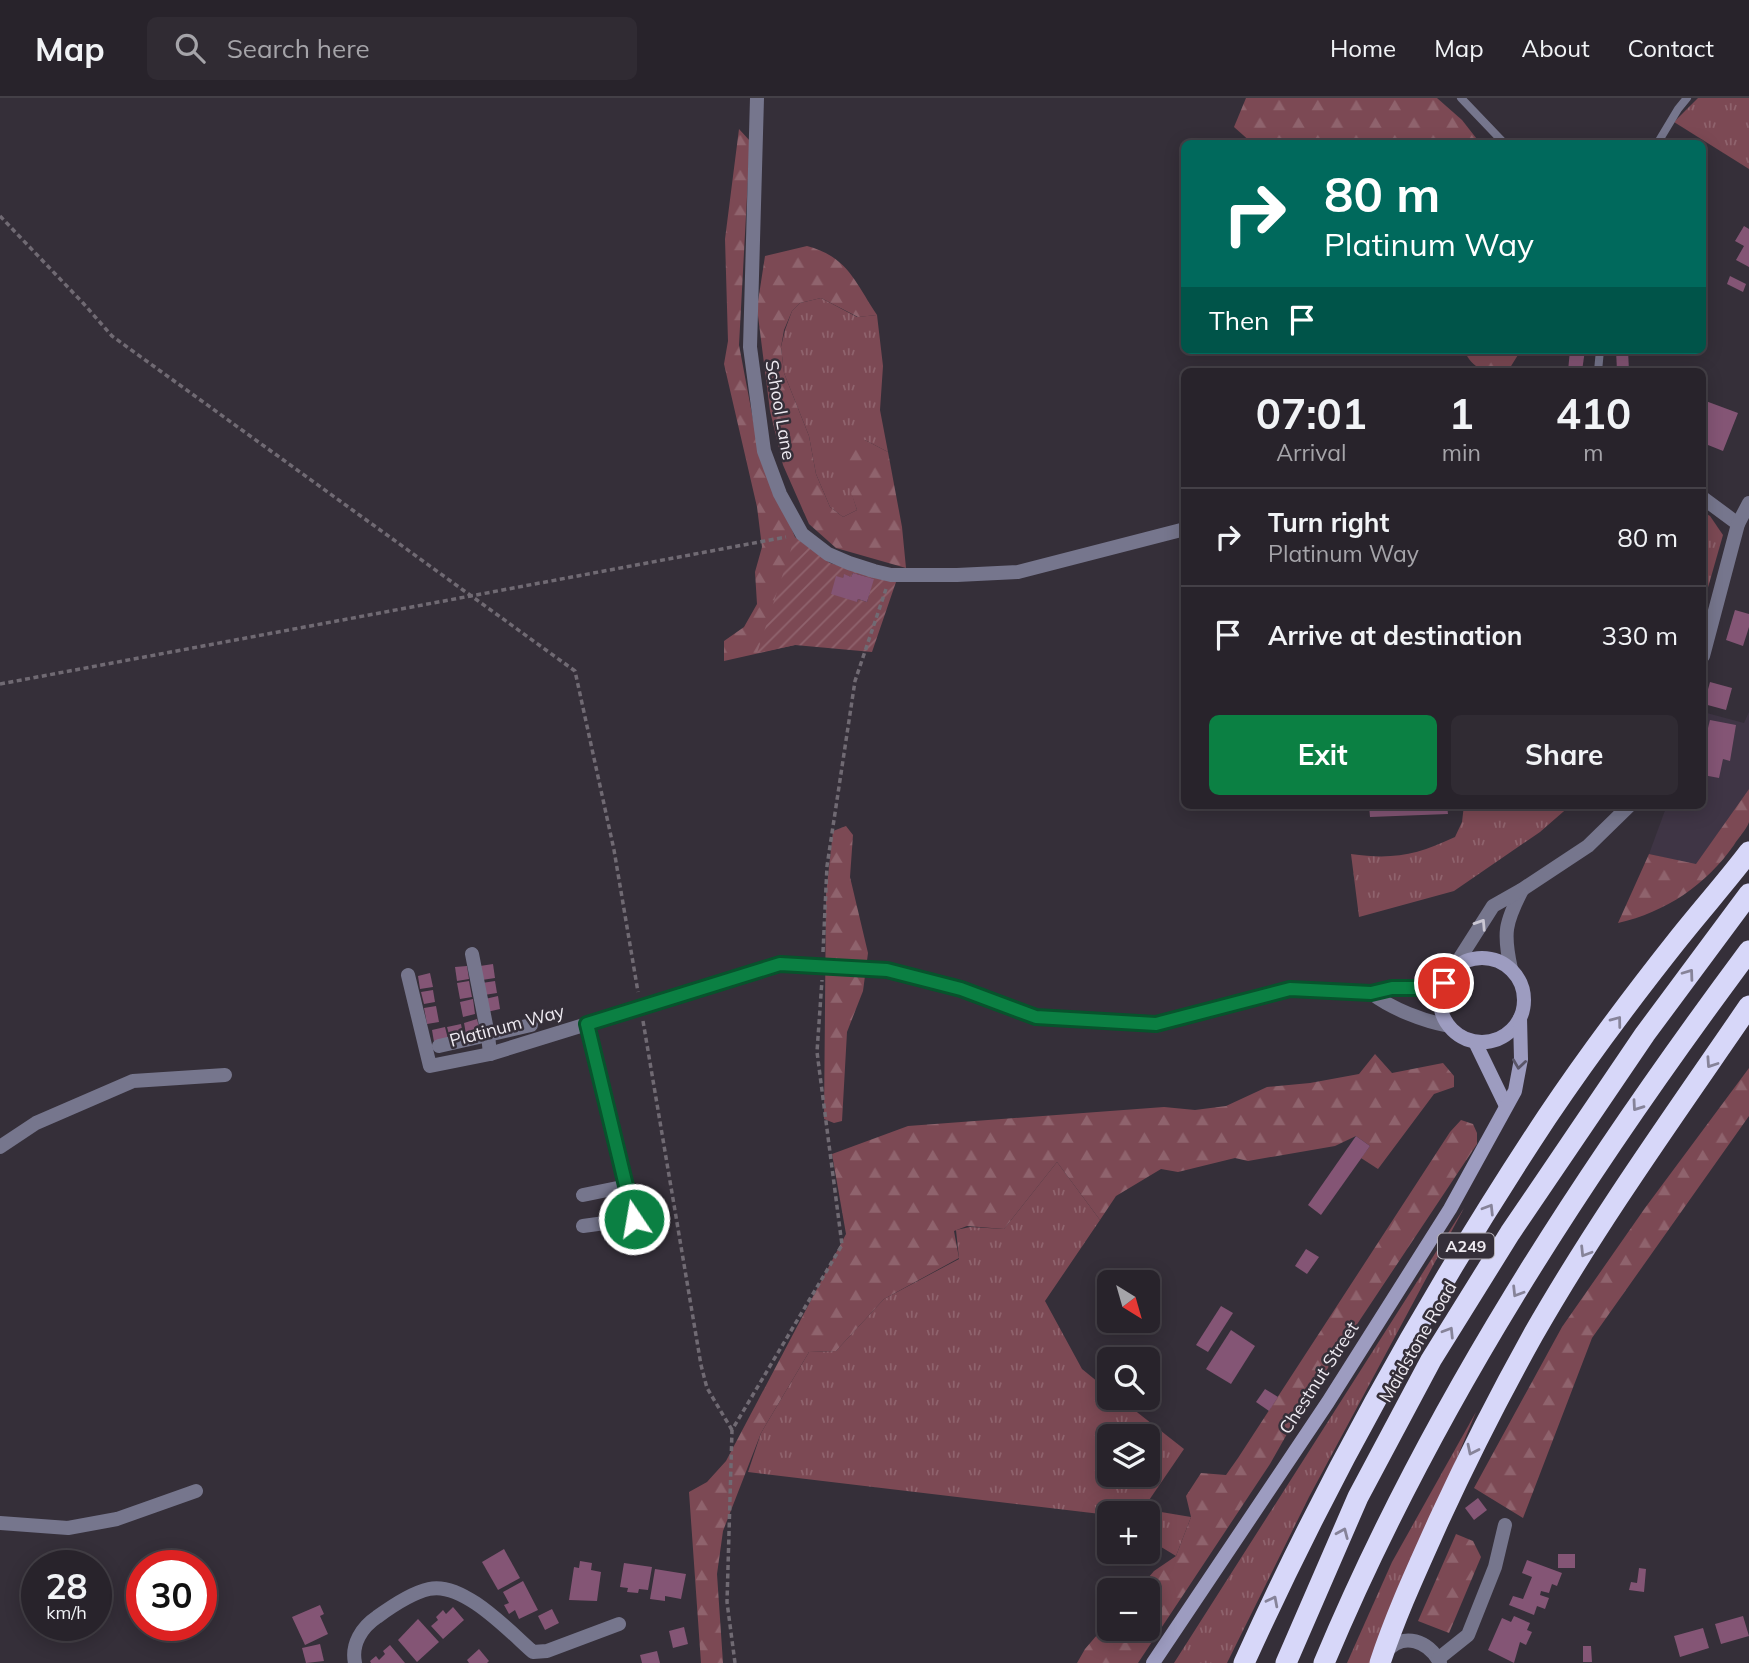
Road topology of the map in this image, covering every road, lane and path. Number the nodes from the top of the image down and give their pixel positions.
1 (757, 98) edge
2 (1461, 98) edge
3 (1688, 98) edge
4 (1502, 140) edge
5 (1659, 140) edge
6 (0, 216) edge
7 (1706, 500) edge
8 (1749, 503) edge
9 (1738, 524) junction
10 (1181, 530) edge
11 (802, 534) junction
12 (891, 575) junction
13 (471, 596) junction
14 (1706, 645) edge
15 (0, 684) edge
16 (1626, 809) edge
17 (1749, 852) edge
18 (1523, 889) junction
19 (1749, 894) edge
20 (1749, 951) edge
21 (472, 954) dead end
22 (822, 962) dead end
23 (1511, 969) junction
24 (408, 975) dead end
25 (822, 975) dead end
26 (1448, 977) junction
27 (1371, 993) junction
28 (640, 999) dead end
29 (1749, 1006) edge
30 (642, 1013) dead end
31 (1520, 1018) junction
32 (587, 1024) junction
33 (531, 1025) dead end
34 (1449, 1026) junction
35 (488, 1035) junction
36 (1475, 1042) junction
37 (439, 1046) dead end
38 (490, 1054) junction
39 (225, 1075) dead end
40 (1506, 1106) junction
41 (0, 1147) edge
42 (627, 1186) junction
43 (583, 1195) dead end
44 (583, 1226) dead end
45 (732, 1430) junction
46 (197, 1491) dead end
47 (0, 1523) edge
48 (1505, 1525) dead end
49 (619, 1624) dead end
50 (532, 1657) edge
51 (1381, 1660) edge
52 (1439, 1661) edge
53 (355, 1663) edge
54 (735, 1663) edge
55 (1153, 1663) edge
56 (1244, 1663) edge
57 (1286, 1663) edge
58 (1324, 1663) edge

1 - 11 street, School Lane
2 - 4 lane
3 - 5 lane
6 - 13 path
7 - 9 street
8 - 9 street
9 - 14 street
10 - 12 street, School Lane
11 - 12 street, School Lane
11 - 13 path
12 - 22 path
13 - 15 path
13 - 28 path
16 - 18 street
56 -> 17 highway, A249
18 - 23 street
26 -> 18 street
57 -> 19 highway, Maidstone Road / A249
20 -> 58 highway
21 - 35 street
23 - 26 street
23 - 31 street
24 - 38 street, Platinum Way
25 - 45 path
26 - 27 street, Platinum Way
26 - 34 street
27 - 32 street, Platinum Way
27 - 34 street, Platinum Way
29 -> 51 highway
30 - 45 path
31 - 36 street
31 -> 40 street, Chestnut Street
32 - 38 street, Platinum Way
32 - 42 street
33 - 35 street
34 - 36 street
35 - 37 street
35 - 38 street
36 - 40 street
39 - 41 street
40 - 55 street, Chestnut Street
42 - 43 street
42 - 44 street
45 - 54 path
46 - 47 street
48 - 52 street
49 - 50 street
50 - 53 street
51 - 52 street

